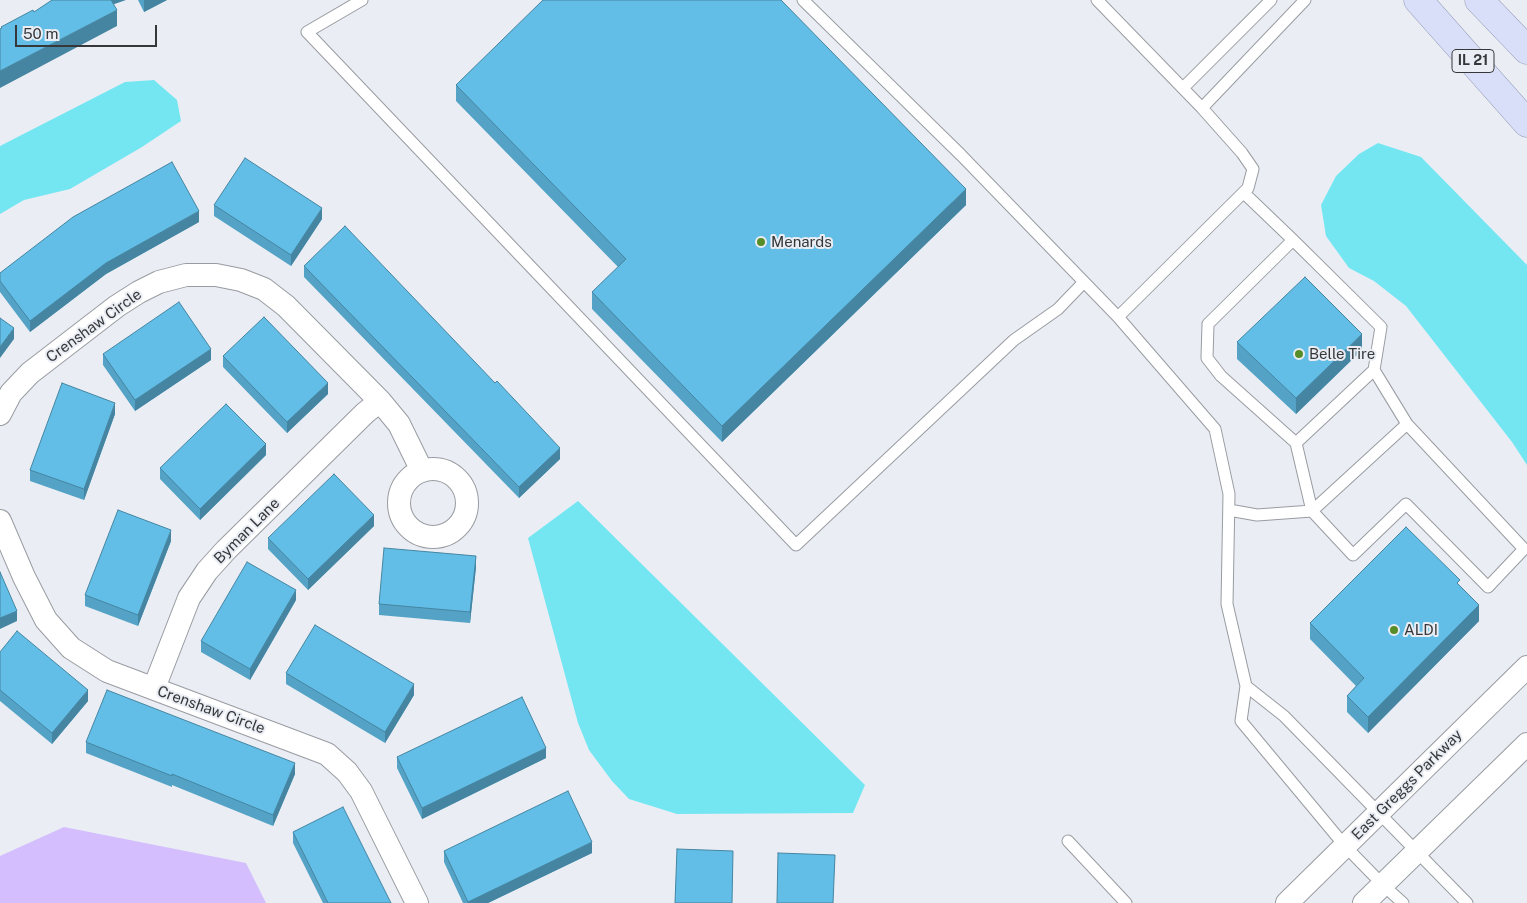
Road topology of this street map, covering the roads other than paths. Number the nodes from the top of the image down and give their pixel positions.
1 (362, 0) edge
2 (803, 0) edge
3 (1097, 0) edge
4 (1271, 0) edge
5 (1305, 0) edge
6 (1418, 0) edge
7 (1479, 0) edge
8 (1527, 50) edge
9 (1183, 88) junction
10 (1202, 108) junction
11 (1527, 123) edge
12 (1244, 193) junction
13 (1293, 240) junction
14 (1084, 282) junction
15 (1118, 317) junction
16 (1374, 370) junction
17 (380, 401) junction
18 (0, 414) edge
19 (1407, 424) junction
20 (1296, 443) junction
21 (422, 471) dead end
22 (1229, 510) junction
23 (1312, 511) junction
24 (0, 521) edge
25 (1527, 667) edge
26 (1246, 686) junction
27 (154, 688) junction
28 (1527, 744) edge
29 (1379, 812) junction
30 (1068, 841) dead end
31 (1345, 846) junction
32 (1417, 852) junction
33 (1383, 885) junction
34 (417, 903) edge
35 (1126, 903) edge
36 (1287, 903) edge
37 (1364, 903) edge
38 (1403, 903) edge
39 (1467, 903) edge

1 - 14 lane
2 - 14 lane
3 - 9 lane
4 - 9 lane
5 - 10 lane
6 - 11 main road, IL 21
7 - 8 main road
9 - 10 lane
10 - 12 lane
12 - 13 lane
12 - 15 lane
13 - 16 lane
13 - 20 lane
14 - 15 lane
15 - 22 lane
16 - 19 lane
16 - 20 lane
17 - 18 street, Crenshaw Circle
17 - 21 street, Crenshaw Circle
17 - 27 street, Byman Lane
19 - 23 lane
19 - 23 lane
20 - 23 lane
22 - 23 lane
22 - 26 lane
24 - 27 street, Crenshaw Circle
25 - 29 street, East Greggs Parkway
26 - 29 lane
26 - 31 lane
27 - 34 street, Crenshaw Circle
28 - 32 street
29 - 31 street, East Greggs Parkway
29 - 32 lane
30 - 35 lane
31 - 33 lane
31 - 36 street, East Greggs Parkway
32 - 33 street
32 - 39 lane
33 - 37 street
33 - 38 lane

